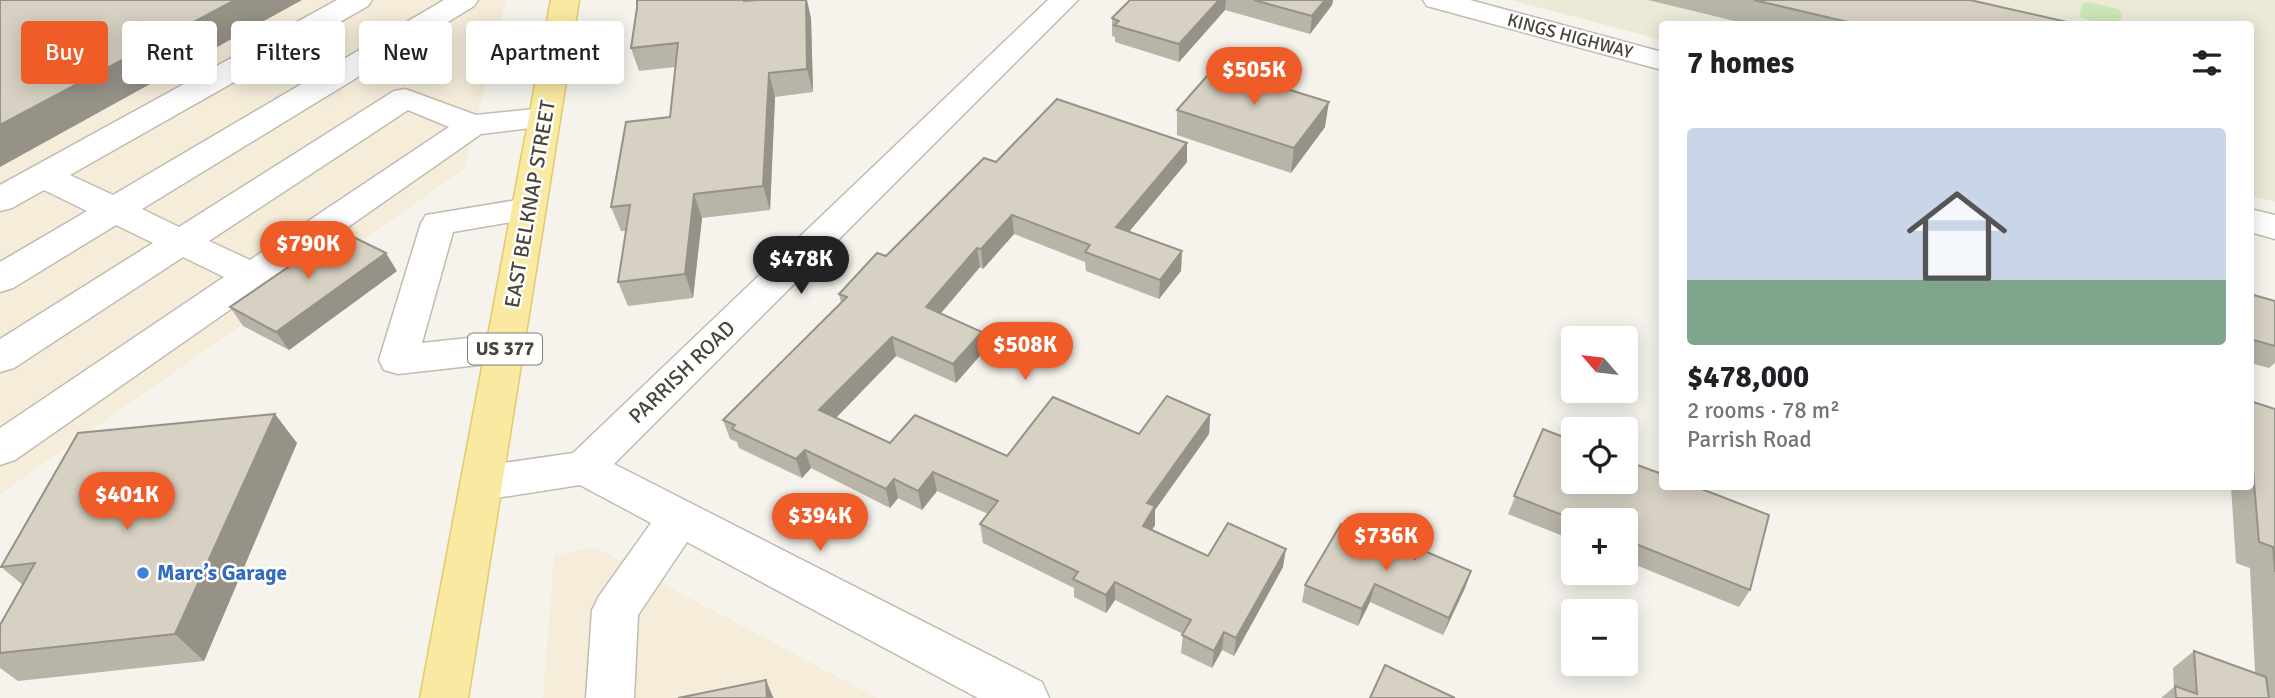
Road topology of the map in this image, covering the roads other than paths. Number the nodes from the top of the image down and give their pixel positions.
1 (358, 0) edge
2 (464, 0) edge
3 (565, 0) edge
4 (1064, 0) edge
5 (1437, 0) edge
6 (321, 21) edge
7 (1659, 60) edge
8 (231, 72) edge
9 (345, 72) edge
10 (345, 74) edge
11 (325, 84) edge
12 (405, 98) junction
13 (544, 118) junction
14 (473, 125) junction
15 (44, 176) junction
16 (0, 200) edge
17 (529, 208) junction
18 (115, 210) junction
19 (2254, 221) edge
20 (2275, 227) edge
21 (181, 242) junction
22 (252, 276) junction
23 (0, 279) edge
24 (505, 348) junction
25 (0, 358) edge
26 (0, 449) edge
27 (584, 468) junction
28 (483, 483) junction
29 (680, 517) junction
30 (444, 698) edge
31 (610, 698) edge
32 (1025, 698) edge

1 - 6 street
2 - 9 street
3 - 13 main road, EAST BELKNAP STREET / US 377
4 - 27 street, PARRISH ROAD
5 - 7 street, KINGS HIGHWAY
8 - 15 street
10 - 12 street
11 - 18 street
12 - 14 street
12 - 21 street
13 - 14 street
13 - 17 main road, EAST BELKNAP STREET / US 377
14 - 22 street
15 - 16 street
15 - 18 street
17 - 24 main road, EAST BELKNAP STREET / US 377
17 - 24 street
18 - 21 street
18 - 23 street
19 - 20 street
21 - 22 street
21 - 25 street
22 - 26 street
24 - 28 main road, EAST BELKNAP STREET / US 377
27 - 28 street
27 - 29 street
28 - 30 main road, EAST BELKNAP STREET / US 377
29 - 31 street
29 - 32 street

